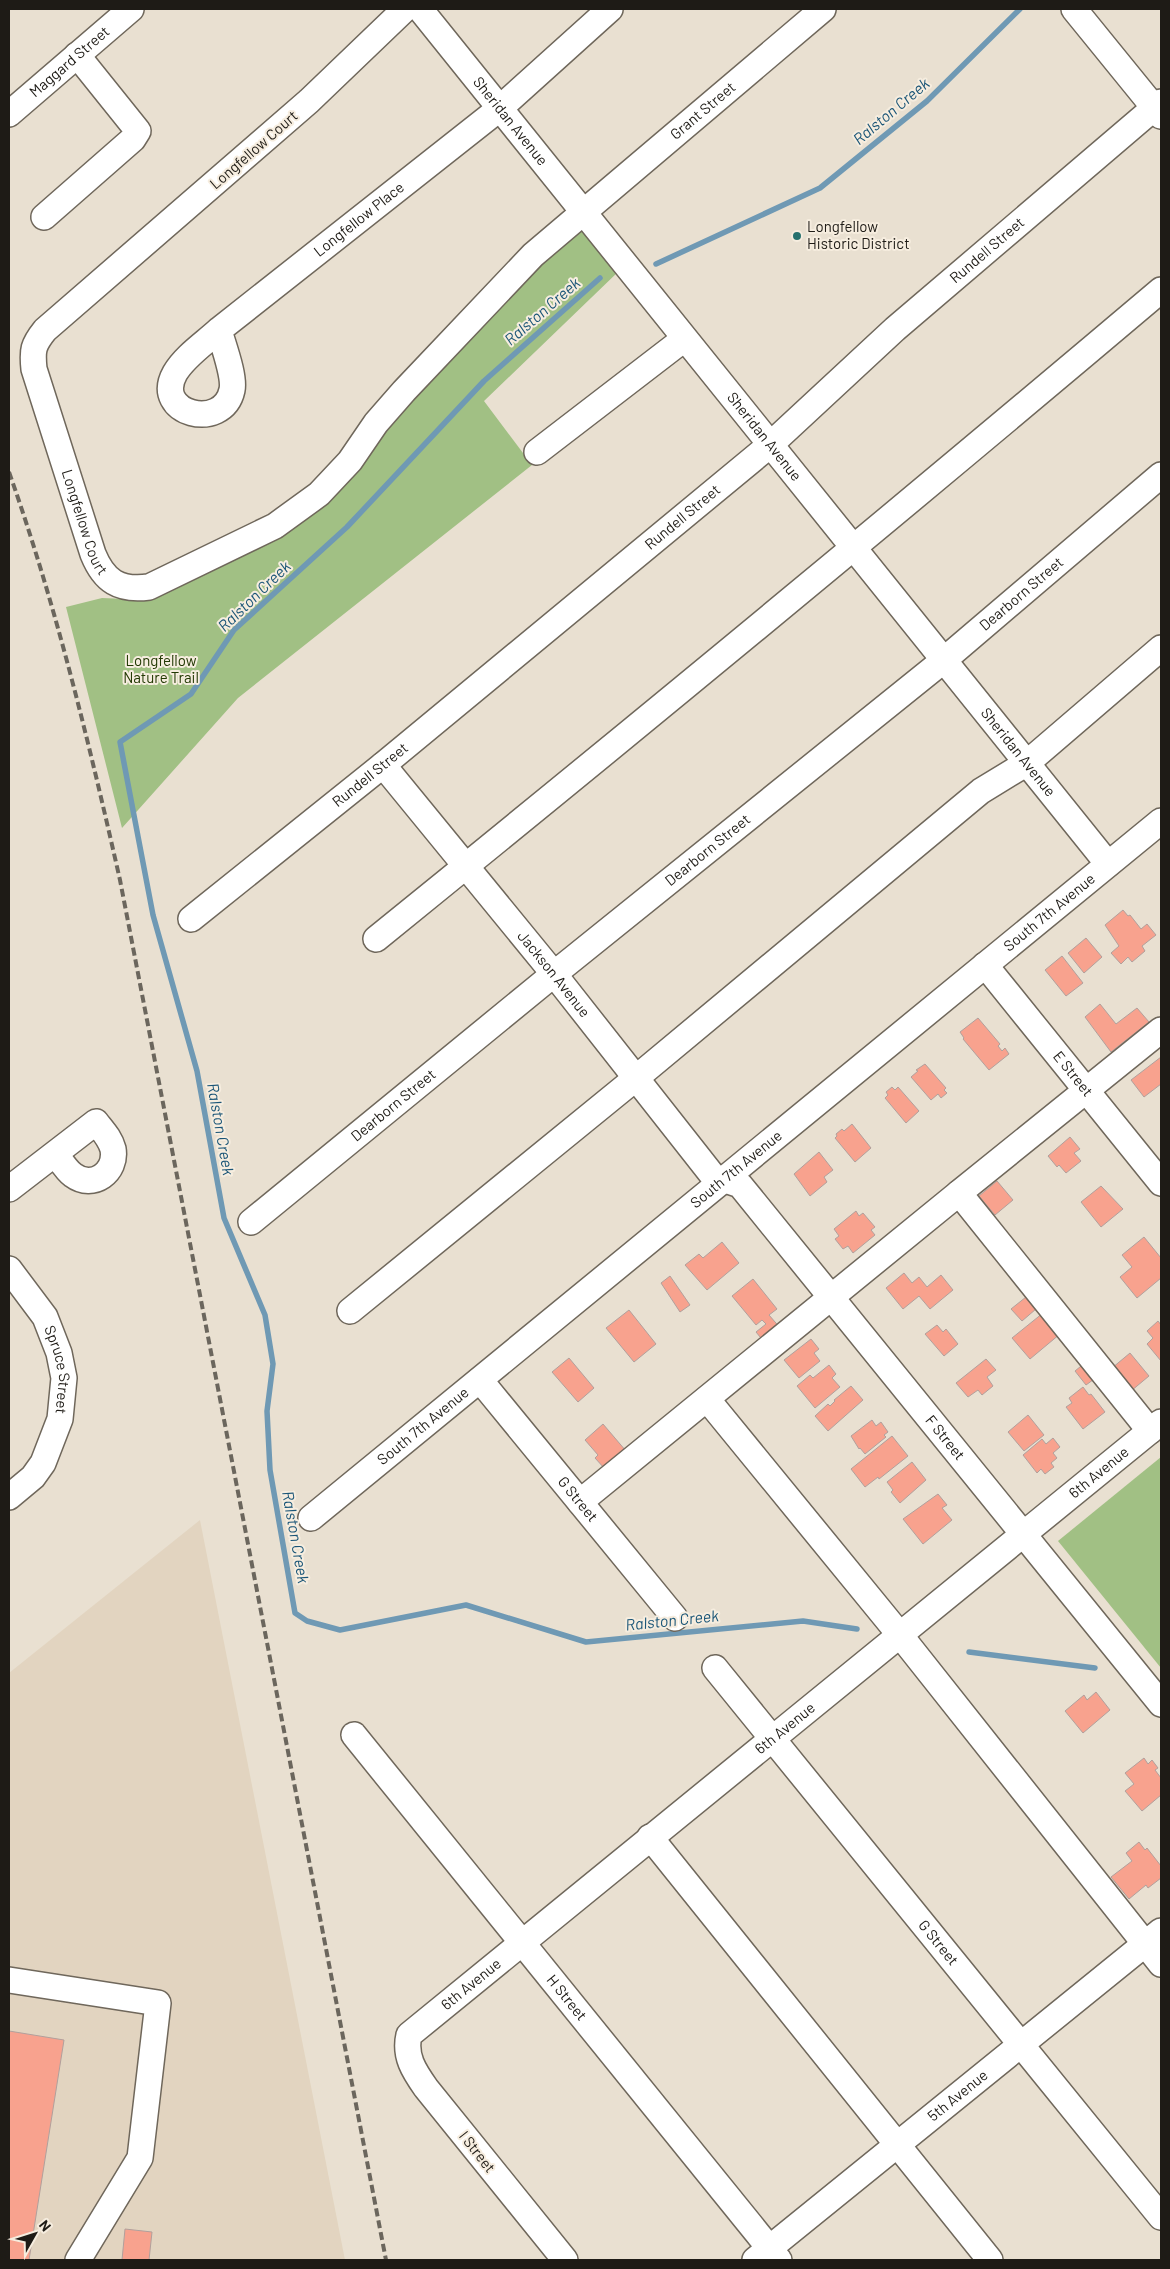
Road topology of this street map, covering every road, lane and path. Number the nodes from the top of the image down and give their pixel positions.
1 (131, 9) edge
2 (406, 9) edge
3 (420, 9) edge
4 (610, 9) edge
5 (823, 9) edge
6 (1074, 9) edge
7 (77, 55) junction
8 (499, 109) junction
9 (1159, 109) edge
10 (9, 114) edge
11 (583, 213) junction
12 (44, 217) dead end
13 (1161, 290) edge
14 (220, 330) dead end
15 (684, 339) junction
16 (770, 445) junction
17 (537, 452) dead end
18 (1161, 475) edge
19 (854, 549) junction
20 (1161, 648) edge
21 (944, 660) junction
22 (1027, 763) junction
23 (384, 765) junction
24 (1161, 821) edge
25 (1108, 864) junction
26 (466, 866) junction
27 (191, 918) dead end
28 (376, 939) dead end
29 (985, 965) junction
30 (554, 974) junction
31 (1161, 1030) edge
32 (636, 1078) junction
33 (1086, 1090) junction
34 (56, 1154) dead end
35 (725, 1179) junction
36 (1161, 1183) edge
37 (9, 1190) edge
38 (958, 1192) junction
39 (251, 1222) dead end
40 (9, 1269) edge
41 (832, 1297) junction
42 (350, 1310) dead end
43 (480, 1380) junction
44 (707, 1399) junction
45 (1156, 1426) edge
46 (9, 1497) edge
47 (580, 1502) junction
48 (311, 1518) dead end
49 (1024, 1535) junction
50 (675, 1618) dead end
51 (900, 1635) junction
52 (715, 1668) dead end
53 (1161, 1704) edge
54 (354, 1735) dead end
55 (772, 1738) junction
56 (650, 1837) junction
57 (1153, 1937) edge
58 (521, 1943) junction
59 (1161, 1964) edge
60 (9, 1980) edge
61 (409, 2035) joint
62 (1020, 2045) junction
63 (897, 2145) junction
64 (1161, 2217) edge
65 (768, 2256) edge
66 (78, 2260) edge
67 (565, 2260) edge
68 (990, 2260) edge

1 - 7 street, Maggard Street
2 - 11 street, Longfellow Court
3 - 8 street, Sheridan Avenue
4 - 8 street, Longfellow Place
5 - 11 street, Grant Street
6 - 9 street
7 - 10 street, Maggard Street
7 - 12 street
8 - 11 street, Sheridan Avenue
8 - 14 street, Longfellow Place
9 - 16 street, Rundell Street
11 - 15 street, Sheridan Avenue
13 - 19 street
15 - 16 street, Sheridan Avenue
15 - 17 street
16 - 19 street, Sheridan Avenue
16 - 23 street, Rundell Street
18 - 21 street, Dearborn Street
19 - 21 street, Sheridan Avenue
19 - 26 street
20 - 22 street
21 - 22 street, Sheridan Avenue
21 - 30 street, Dearborn Street
22 - 25 street, Sheridan Avenue
22 - 32 street
23 - 26 street, Jackson Avenue
23 - 27 street, Rundell Street
24 - 25 street, South 7th Avenue
25 - 29 street, South 7th Avenue
26 - 28 street
26 - 30 street, Jackson Avenue
29 - 33 street, E Street
29 - 35 street, South 7th Avenue
30 - 32 street, Jackson Avenue
30 - 39 street, Dearborn Street
31 - 33 street
32 - 35 street, Jackson Avenue
32 - 42 street
33 - 36 street, E Street
33 - 38 street
34 - 37 street
35 - 41 street, F Street
35 - 43 street, South 7th Avenue
38 - 41 street
38 - 45 street
40 - 46 street, Spruce Street
41 - 44 street
41 - 49 street, F Street
43 - 47 street, G Street
43 - 48 street, South 7th Avenue
44 - 47 street
44 - 51 street
45 - 49 street, 6th Avenue
47 - 50 street, G Street
49 - 51 street, 6th Avenue
49 - 53 street, F Street
51 - 55 street, 6th Avenue
51 - 57 street
52 - 55 street, G Street
54 - 58 street, H Street
55 - 56 street, 6th Avenue
55 - 62 street, G Street
56 - 58 street, 6th Avenue
56 - 63 street
57 - 59 street
57 - 62 street, 5th Avenue
58 - 61 street, 6th Avenue
58 - 65 street, H Street
60 - 66 street
61 - 67 street, I Street
62 - 63 street, 5th Avenue
62 - 64 street, G Street
63 - 65 street, 5th Avenue
63 - 68 street

